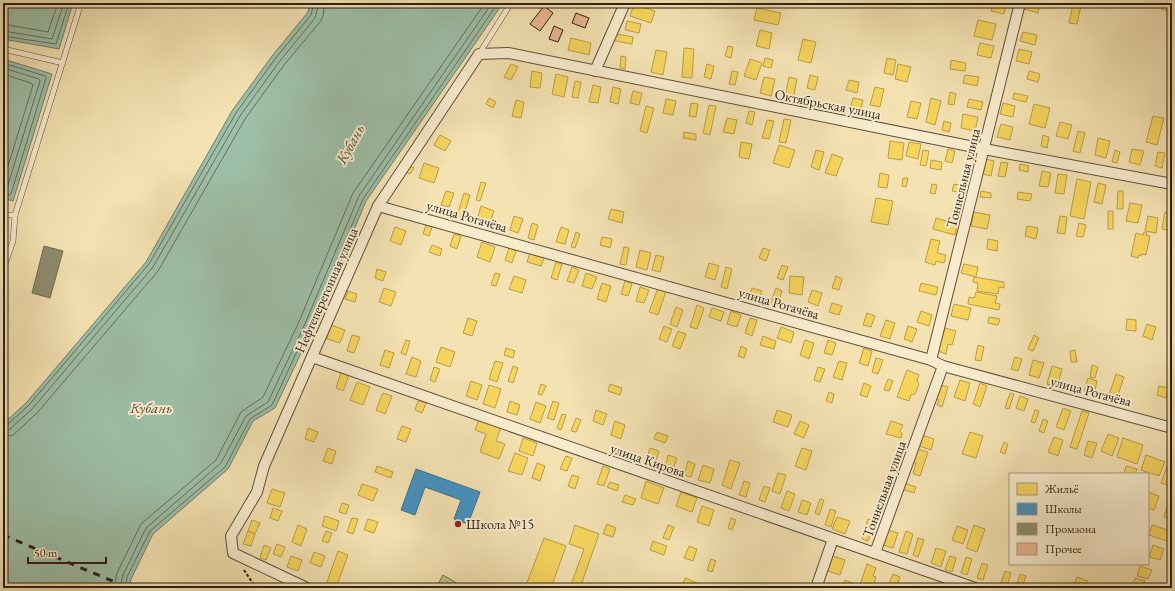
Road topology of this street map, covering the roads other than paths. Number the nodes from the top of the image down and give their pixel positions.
1 (81, 3) edge
2 (511, 3) edge
3 (625, 3) edge
4 (1020, 3) edge
5 (3, 49) edge
6 (479, 54) junction
7 (63, 63) junction
8 (595, 71) junction
9 (984, 150) junction
10 (1172, 184) edge
11 (378, 206) junction
12 (3, 215) edge
13 (15, 215) junction
14 (3, 270) edge
15 (312, 358) junction
16 (931, 360) junction
17 (943, 366) junction
18 (1172, 428) edge
19 (833, 539) junction
20 (875, 553) junction
21 (307, 588) edge
22 (816, 588) edge
23 (975, 588) edge

1 - 7 lane
2 - 6 lane
3 - 8 street
4 - 9 street, Тоннельная улица
5 - 7 lane
6 - 8 street, Октябрьская улица
6 - 11 street, Нефтеперегонная улица
7 - 13 lane
8 - 9 street, Октябрьская улица
9 - 10 street, Октябрьская улица
9 - 16 street, Тоннельная улица
11 - 15 street, Нефтеперегонная улица
11 - 16 street, улица Рогачёва
12 - 13 lane
13 - 14 lane
15 - 19 street, улица Кирова
15 - 21 street, Нефтеперегонная улица
16 - 17 street, улица Рогачёва
17 - 18 street, улица Рогачёва
17 - 20 street, Тоннельная улица
19 - 20 street, улица Кирова
19 - 22 street
20 - 23 street, улица Кирова

